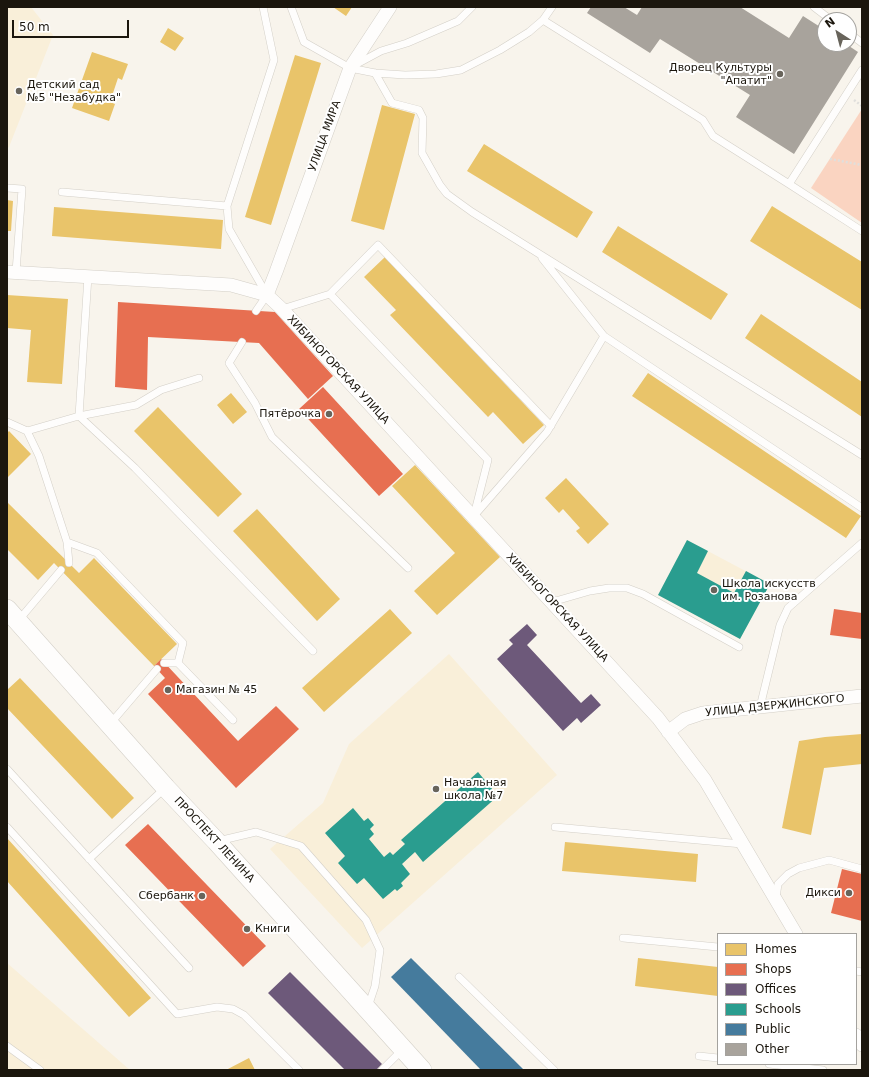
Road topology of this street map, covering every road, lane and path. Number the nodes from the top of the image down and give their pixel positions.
1 (263, 7) edge
2 (291, 7) edge
3 (390, 7) edge
4 (472, 7) edge
5 (552, 7) edge
6 (544, 20) junction
7 (350, 68) junction
8 (862, 70) edge
9 (375, 73) junction
10 (830, 159) dead end
11 (862, 165) edge
12 (789, 184) junction
13 (7, 188) edge
14 (62, 192) dead end
15 (227, 206) junction
16 (862, 231) edge
17 (538, 253) junction
18 (11, 272) edge
19 (88, 276) junction
20 (330, 294) junction
21 (267, 295) junction
22 (282, 309) junction
23 (256, 311) dead end
24 (604, 336) junction
25 (242, 342) dead end
26 (199, 378) dead end
27 (79, 416) junction
28 (7, 422) edge
29 (551, 426) junction
30 (27, 431) junction
31 (862, 455) edge
32 (862, 508) edge
33 (473, 517) junction
34 (67, 542) junction
35 (862, 543) edge
36 (69, 563) dead end
37 (408, 568) dead end
38 (61, 570) dead end
39 (552, 602) junction
40 (12, 615) edge
41 (739, 647) dead end
42 (313, 651) dead end
43 (164, 663) dead end
44 (178, 663) junction
45 (157, 670) dead end
46 (862, 696) edge
47 (760, 707) junction
48 (233, 720) dead end
49 (110, 724) junction
50 (668, 732) junction
51 (7, 769) edge
52 (166, 788) junction
53 (7, 827) edge
54 (555, 827) dead end
55 (216, 841) junction
56 (742, 844) junction
57 (90, 859) junction
58 (862, 868) edge
59 (776, 900) junction
60 (795, 933) edge
61 (623, 938) dead end
62 (717, 947) edge
63 (189, 968) dead end
64 (459, 977) dead end
65 (368, 1009) junction
66 (7, 1046) edge
67 (403, 1049) junction
68 (699, 1056) dead end
69 (717, 1058) edge
70 (778, 1065) edge
71 (40, 1070) edge
72 (299, 1070) edge
73 (382, 1070) edge
74 (422, 1070) edge
75 (554, 1070) edge
76 (823, 1070) edge

1 - 15 lane
2 - 7 lane
3 - 7 street, УЛИЦА МИРА
4 - 7 lane
5 - 6 lane
6 - 9 lane
6 - 12 lane
7 - 9 lane
7 - 21 street, УЛИЦА МИРА
8 - 12 lane
9 - 17 lane
10 - 11 path
12 - 16 lane
13 - 18 lane
14 - 15 lane
15 - 21 lane
17 - 24 lane
17 - 31 lane
18 - 19 street
19 - 21 street
19 - 27 lane
20 - 22 lane
20 - 29 lane
20 - 33 lane
21 - 22 street, ХИБИНОГОРСКАЯ УЛИЦА
21 - 23 lane
22 - 33 street, ХИБИНОГОРСКАЯ УЛИЦА
24 - 29 lane
24 - 32 lane
25 - 37 lane
26 - 27 lane
27 - 30 lane
27 - 42 lane
28 - 30 lane
29 - 33 lane
30 - 34 lane
33 - 39 street, ХИБИНОГОРСКАЯ УЛИЦА
34 - 36 lane
34 - 44 lane
35 - 47 lane
38 - 40 lane
39 - 41 lane
39 - 50 street, ХИБИНОГОРСКАЯ УЛИЦА
40 - 49 main road, ПРОСПЕКТ ЛЕНИНА
43 - 44 lane
44 - 48 lane
45 - 49 lane
46 - 47 street, УЛИЦА ДЗЕРЖИНСКОГО
47 - 50 street, УЛИЦА ДЗЕРЖИНСКОГО
49 - 52 main road, ПРОСПЕКТ ЛЕНИНА
50 - 56 street, ХИБИНОГОРСКАЯ УЛИЦА
51 - 57 lane
52 - 55 main road, ПРОСПЕКТ ЛЕНИНА
52 - 57 lane
53 - 72 lane
54 - 56 lane
55 - 65 main road, ПРОСПЕКТ ЛЕНИНА
55 - 65 lane
56 - 59 street, ХИБИНОГОРСКАЯ УЛИЦА
57 - 63 lane
58 - 59 lane
59 - 60 street, ХИБИНОГОРСКАЯ УЛИЦА
61 - 62 lane
64 - 75 lane
65 - 67 main road, ПРОСПЕКТ ЛЕНИНА
66 - 71 lane
67 - 73 lane
67 - 74 main road, ПРОСПЕКТ ЛЕНИНА
68 - 69 lane
70 - 76 lane

